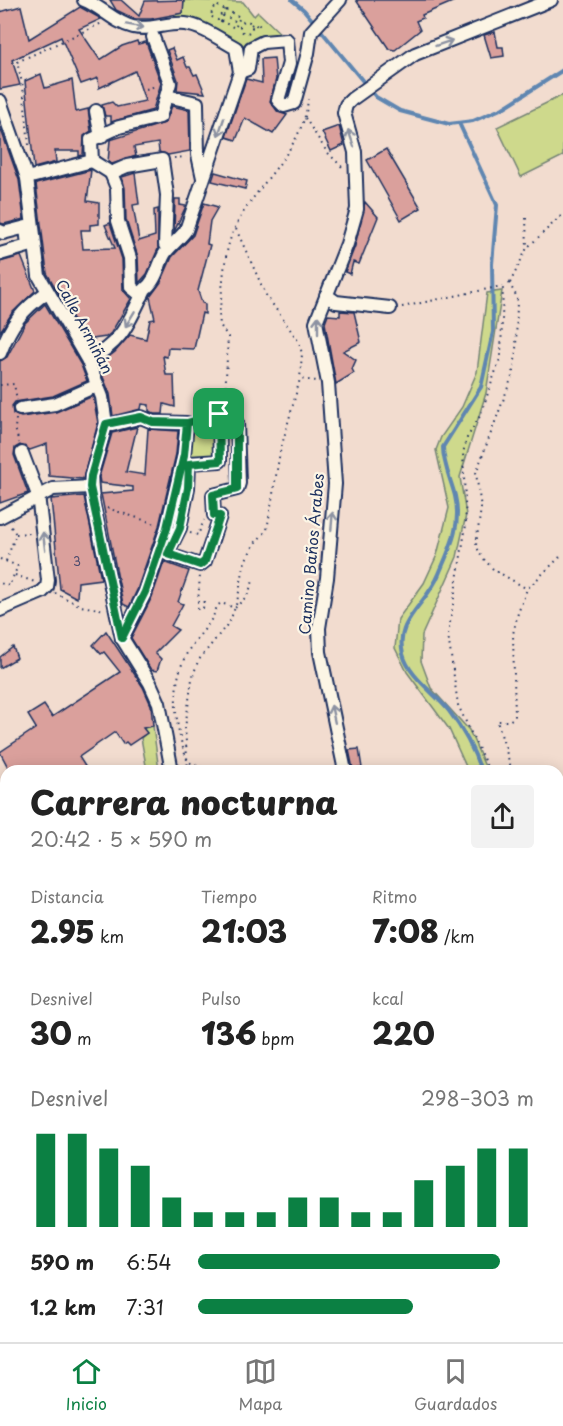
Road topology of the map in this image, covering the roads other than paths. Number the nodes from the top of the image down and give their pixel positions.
1 (84, 0) edge
2 (551, 0) edge
3 (339, 2) edge
4 (153, 37) dead end
5 (240, 72) junction
6 (167, 96) junction
7 (0, 101) edge
8 (96, 111) dead end
9 (106, 134) junction
10 (92, 161) junction
11 (111, 173) junction
12 (27, 178) junction
13 (203, 178) junction
14 (0, 231) edge
15 (30, 235) junction
16 (0, 236) edge
17 (165, 245) dead end
18 (0, 254) edge
19 (47, 292) junction
20 (326, 295) junction
21 (142, 296) junction
22 (390, 308) road end
23 (0, 353) edge
24 (88, 360) junction
25 (99, 385) junction
26 (20, 409) road end
27 (106, 424) junction
28 (22, 453) road end
29 (90, 487) junction
30 (38, 495) junction
31 (2, 516) edge
32 (173, 529) junction
33 (0, 610) edge
34 (122, 638) junction
35 (171, 765) edge
36 (344, 765) edge

1 -> 5 street
20 -> 2 street, Camino Baños Árabes
3 - 5 street
4 - 6 street
5 -> 13 street
6 - 9 street
6 - 13 street
7 - 12 street, Calle Armiñán
8 - 9 street
9 - 10 street
10 - 11 street
10 - 12 street
11 - 17 street
11 - 21 street
12 - 15 street, Calle Armiñán
13 - 21 street
14 - 15 street
15 - 16 street
15 - 18 street
15 - 19 street, Calle Armiñán
19 - 23 street
19 - 24 street, Calle Armiñán
20 - 22 street
36 -> 20 street, Camino Baños Árabes
21 -> 24 street
24 - 25 street, Calle Armiñán
25 - 26 street
25 - 27 street, Calle Armiñán
27 - 29 street, Calle Armiñán
27 - 32 street
28 - 30 street
29 - 30 street
29 - 34 street, Calle Armiñán
30 - 31 street
33 -> 30 street
32 - 32 street
32 - 34 street
34 - 35 street, Calle Armiñán

